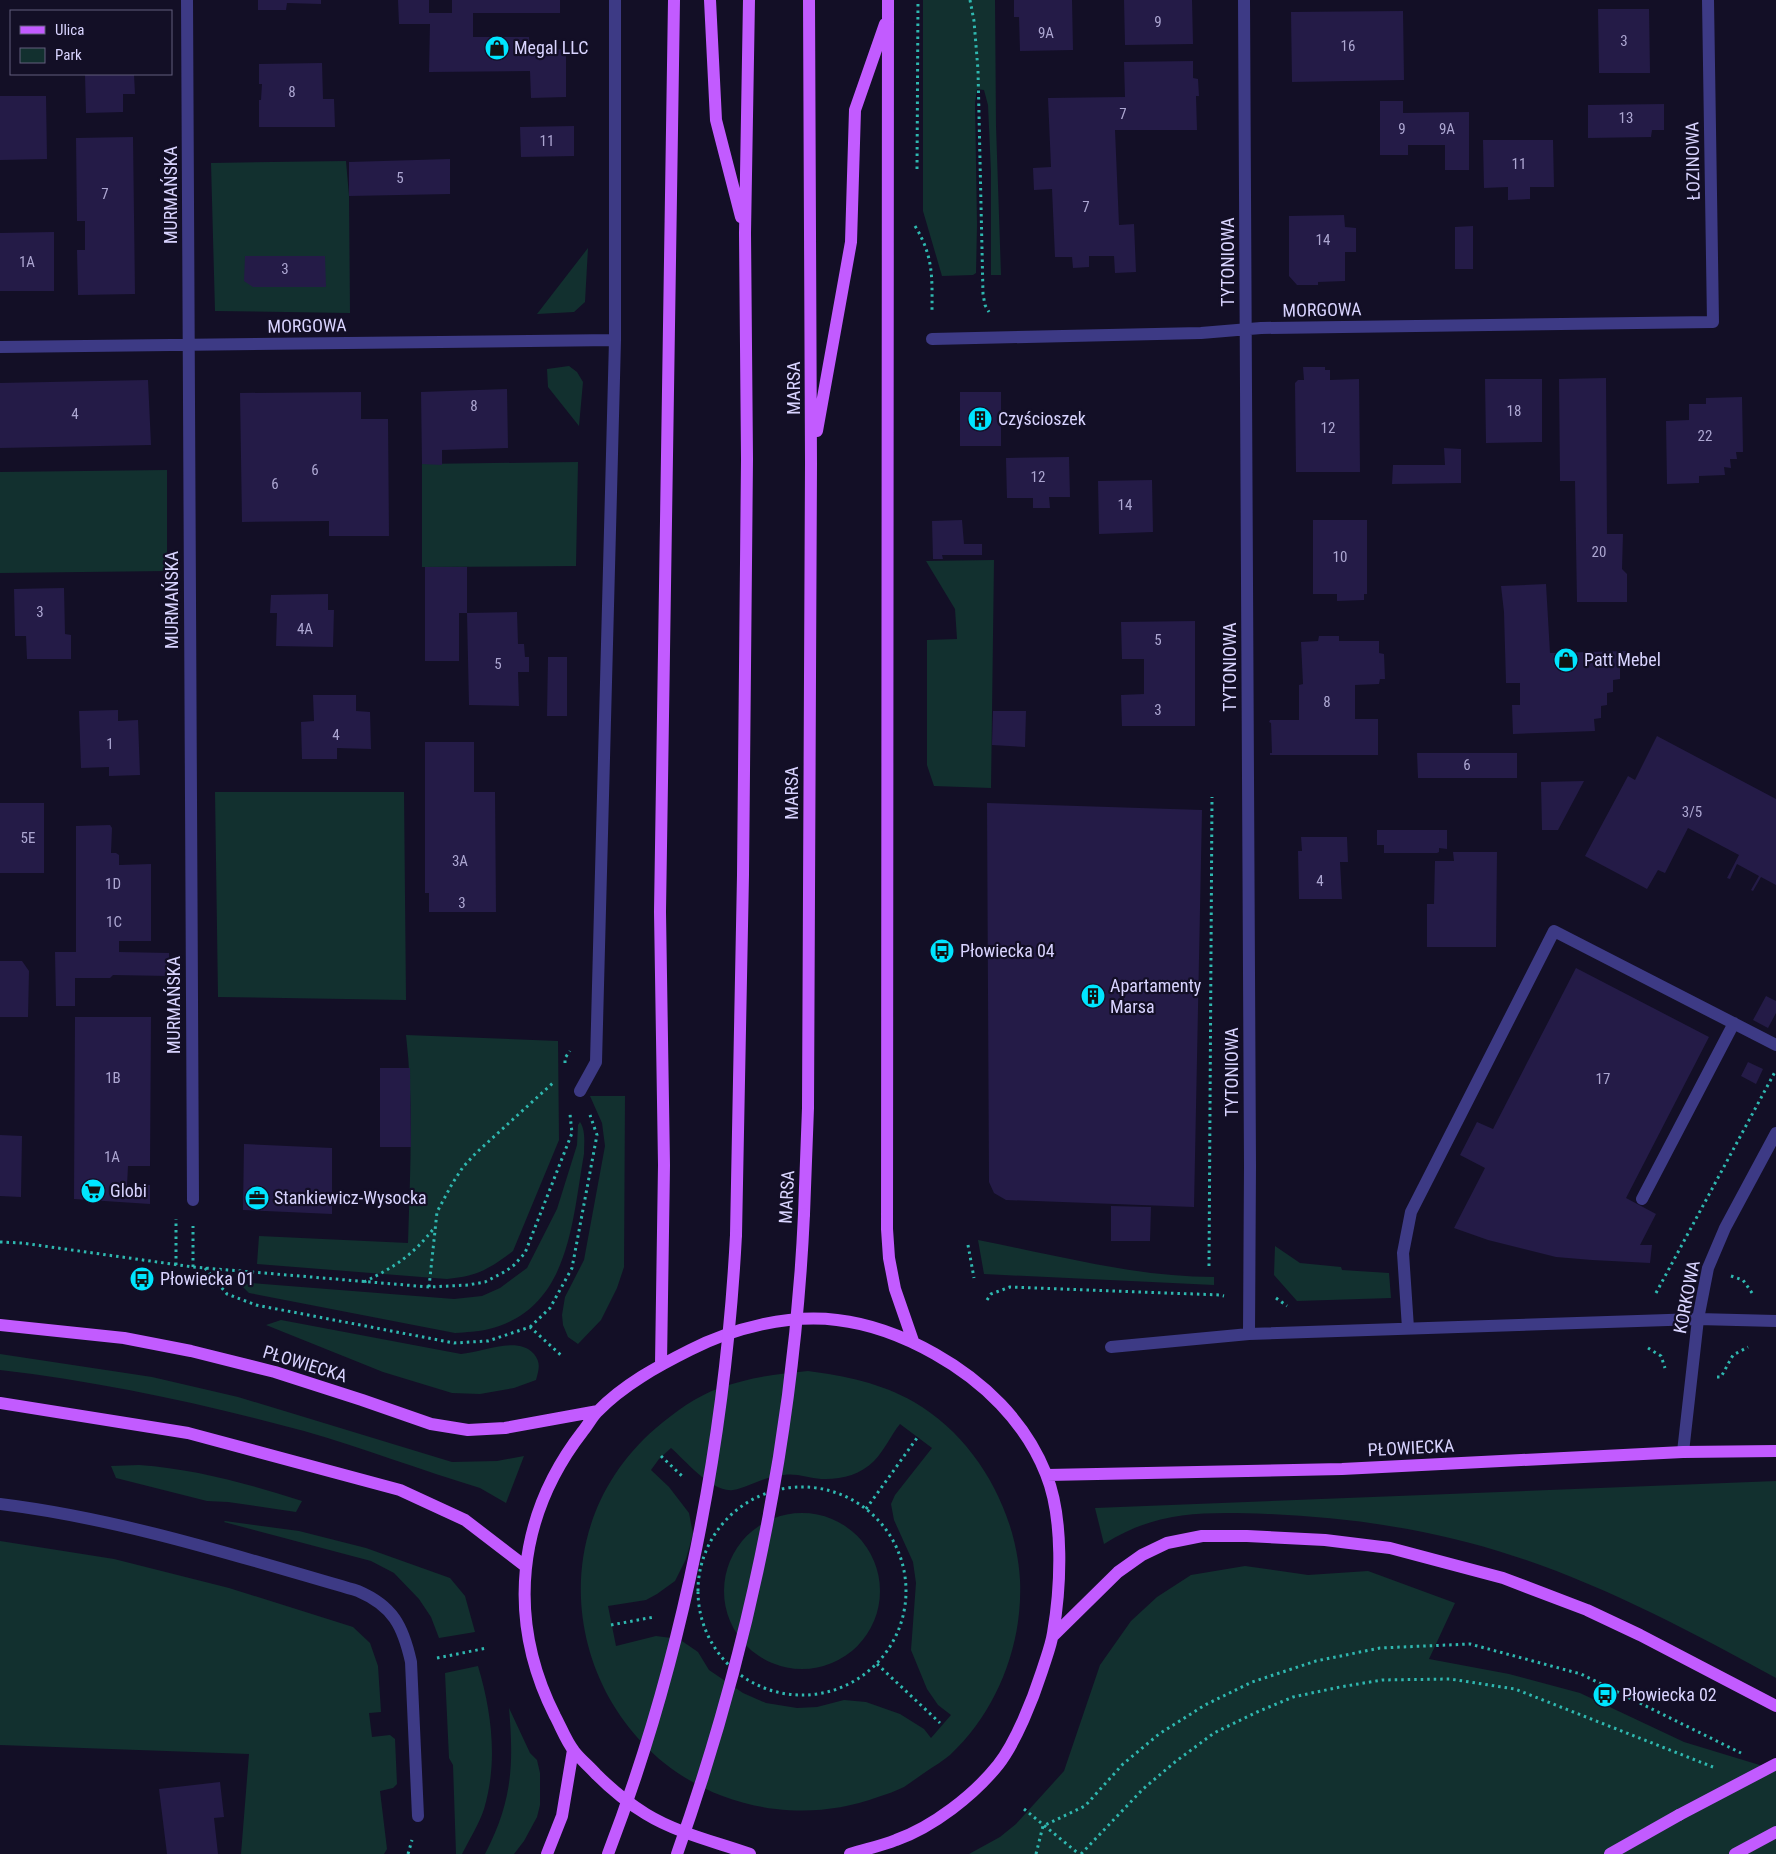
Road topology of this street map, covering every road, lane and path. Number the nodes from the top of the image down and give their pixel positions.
1 (187, 0) edge
2 (615, 0) edge
3 (674, 0) edge
4 (710, 0) edge
5 (748, 0) edge
6 (809, 0) edge
7 (888, 0) edge
8 (918, 0) edge
9 (970, 0) edge
10 (1244, 0) edge
11 (1708, 0) edge
12 (888, 14) junction
13 (916, 178) dead end
14 (915, 226) dead end
15 (745, 233) junction
16 (993, 318) dead end
17 (1713, 322) joint
18 (1246, 329) junction
19 (932, 339) joint
20 (615, 340) junction
21 (189, 345) junction
22 (0, 346) edge
23 (811, 463) junction
24 (1212, 797) dead end
25 (1734, 1023) junction
26 (1776, 1044) edge
27 (573, 1046) dead end
28 (596, 1062) junction
29 (1776, 1069) edge
30 (566, 1072) junction
31 (580, 1092) joint
32 (570, 1107) dead end
33 (1776, 1133) edge
34 (1642, 1199) dead end
35 (193, 1200) joint
36 (435, 1226) junction
37 (0, 1242) edge
38 (968, 1245) dead end
39 (1676, 1255) junction
40 (1209, 1266) dead end
41 (193, 1267) junction
42 (204, 1268) junction
43 (1708, 1268) junction
44 (974, 1278) dead end
45 (363, 1282) junction
46 (429, 1287) junction
47 (1220, 1295) dead end
48 (1759, 1295) dead end
49 (1655, 1296) dead end
50 (987, 1300) dead end
51 (1698, 1319) junction
52 (1776, 1321) edge
53 (0, 1325) edge
54 (530, 1327) junction
55 (1408, 1328) junction
56 (1249, 1334) junction
57 (912, 1341) junction
58 (1111, 1347) dead end
59 (563, 1357) dead end
60 (661, 1364) junction
61 (0, 1403) edge
62 (598, 1411) junction
63 (917, 1438) dead end
64 (1776, 1451) edge
65 (1684, 1452) junction
66 (1047, 1476) junction
67 (0, 1504) edge
68 (525, 1566) junction
69 (699, 1608) dead end
70 (1053, 1636) junction
71 (488, 1648) dead end
72 (435, 1658) dead end
73 (877, 1664) junction
74 (1776, 1706) edge
75 (940, 1724) dead end
76 (573, 1750) junction
77 (1749, 1757) dead end
78 (1776, 1764) edge
79 (1715, 1767) dead end
80 (1024, 1809) dead end
81 (418, 1816) dead end
82 (1043, 1826) junction
83 (1776, 1832) edge
84 (899, 1839) junction
85 (547, 1854) edge
86 (608, 1854) edge
87 (677, 1854) edge
88 (750, 1854) edge
89 (850, 1854) edge
90 (888, 1854) edge
91 (1036, 1854) edge
92 (1080, 1854) edge
93 (1610, 1854) edge
94 (1735, 1854) edge

1 - 21 street, MURMAŃSKA
2 - 20 street
3 - 60 main road
4 - 15 main road
5 - 15 main road
6 - 23 main road, MARSA
7 - 12 main road
8 - 13 path
9 - 16 path
10 - 18 street, TYTONIOWA
11 - 17 street, ŁOZINOWA
12 - 23 main road
12 - 57 main road
14 - 19 path
15 - 86 main road, bridge
17 - 18 street, MORGOWA
18 - 19 street, MORGOWA
18 - 56 street, TYTONIOWA
20 - 21 street, MORGOWA
20 - 28 street
21 - 22 street, MORGOWA
21 - 35 street, MURMAŃSKA
23 - 87 main road, MARSA, bridge
24 - 40 path
25 - 26 street
25 - 34 street
25 - 55 street
27 - 30 path
28 - 30 path
28 - 31 street
29 - 39 path
30 - 36 path
31 - 54 path
32 - 46 path
33 - 43 street, KORKOWA
35 - 41 path
36 - 45 path
36 - 46 path
37 - 41 path
38 - 44 path
39 - 43 path
39 - 49 path
41 - 42 path
42 - 45 path
42 - 54 path
43 - 48 path
43 - 51 street, KORKOWA
45 - 46 path
47 - 50 path
51 - 52 street
51 - 55 street
51 - 65 street, KORKOWA
53 - 62 main road, PŁOWIECKA
54 - 59 path
55 - 56 street
56 - 58 street
57 - 60 main road
57 - 66 main road
60 - 62 main road
61 - 68 main road
62 - 68 main road
63 - 73 path
64 - 65 main road, PŁOWIECKA
65 - 66 main road, PŁOWIECKA
66 - 70 main road
67 - 81 street
68 - 76 main road
69 - 73 path
70 - 74 main road
70 - 84 main road
71 - 72 path
73 - 75 path
76 - 85 main road
76 - 88 main road
77 - 82 path
78 - 93 main road, bridge
79 - 92 path
80 - 82 path
82 - 91 path
82 - 92 path
83 - 94 main road
84 - 89 main road
84 - 90 main road

